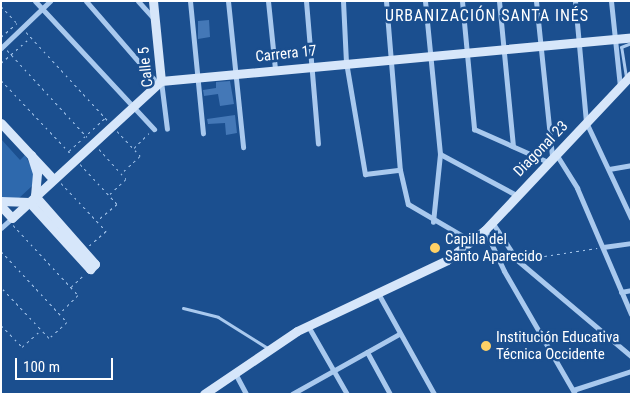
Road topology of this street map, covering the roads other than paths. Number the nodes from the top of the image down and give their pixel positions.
1 (35, 1) edge
2 (50, 1) edge
3 (86, 1) edge
4 (138, 1) edge
5 (152, 1) edge
6 (190, 1) edge
7 (228, 1) edge
8 (268, 1) edge
9 (306, 1) edge
10 (343, 1) edge
11 (386, 1) edge
12 (425, 1) edge
13 (462, 1) edge
14 (499, 1) edge
15 (536, 1) edge
16 (575, 1) edge
17 (611, 1) edge
18 (42, 9) junction
19 (155, 20) junction
20 (631, 37) edge
21 (615, 38) junction
22 (578, 42) junction
23 (631, 43) edge
24 (540, 45) junction
25 (2, 47) edge
26 (503, 48) junction
27 (467, 52) junction
28 (430, 55) junction
29 (390, 58) junction
30 (346, 62) junction
31 (311, 64) junction
32 (275, 69) junction
33 (235, 74) junction
34 (198, 77) junction
35 (626, 81) edge
36 (159, 82) junction
37 (132, 105) junction
38 (586, 122) junction
39 (1, 123) edge
40 (154, 129) road end
41 (167, 129) dead end
42 (203, 133) dead end
43 (318, 143) dead end
44 (513, 146) junction
45 (243, 147) dead end
46 (440, 154) junction
47 (31, 155) junction
48 (552, 157) junction
49 (631, 165) edge
50 (609, 169) junction
51 (400, 170) junction
52 (55, 178) junction
53 (516, 195) junction
54 (32, 199) junction
55 (1, 202) edge
56 (628, 205) edge
57 (1, 206) edge
58 (631, 218) edge
59 (11, 219) junction
60 (432, 222) junction
61 (492, 222) junction
62 (1, 228) edge
63 (485, 230) junction
64 (471, 241) junction
65 (631, 243) edge
66 (603, 247) junction
67 (631, 290) edge
68 (621, 292) junction
69 (379, 295) junction
70 (183, 308) dead end
71 (631, 314) edge
72 (308, 326) junction
73 (399, 334) junction
74 (270, 350) junction
75 (367, 352) junction
76 (631, 356) edge
77 (335, 371) junction
78 (631, 371) edge
79 (236, 375) junction
80 (301, 392) edge
81 (574, 392) edge
82 (204, 394) edge
83 (246, 394) edge
84 (292, 394) edge
85 (347, 394) edge
86 (390, 394) edge
87 (434, 394) edge

1 - 18 street
2 - 18 street
3 - 36 street
4 - 19 street
5 - 19 street, Calle 5
6 - 34 street
7 - 33 street
8 - 32 street
9 - 31 street
10 - 30 street
11 - 29 street
12 - 28 street
13 - 27 street
14 - 26 street
15 - 24 street
16 - 22 street
17 - 21 street
18 - 25 street
18 - 37 street
19 - 36 street, Calle 5
20 - 21 street, Carrera 17
21 - 22 street, Carrera 17
21 - 35 street
22 - 24 street, Carrera 17
22 - 38 street
23 - 35 lane
24 - 26 street, Carrera 17
24 - 48 street
26 - 27 street, Carrera 17
26 - 44 street
27 - 28 street, Carrera 17
27 - 44 street
28 - 29 street, Carrera 17
28 - 46 street
29 - 30 street, Carrera 17
29 - 51 street
30 - 31 street, Carrera 17
30 - 51 street
31 - 32 street, Carrera 17
31 - 43 street
32 - 33 street, Carrera 17
33 - 34 street, Carrera 17
33 - 45 street
34 - 36 street, Carrera 17
34 - 42 street
35 - 38 street, Diagonal 23
36 - 37 street
36 - 41 street, Calle 5
37 - 40 street
37 - 52 street
38 - 48 street, Diagonal 23
38 - 50 street
39 - 47 street
44 - 48 street
46 - 53 street
46 - 60 street
47 - 52 street
47 - 54 street
48 - 53 street, Diagonal 23
48 - 66 street
49 - 50 street
50 - 56 street
51 - 60 street
52 - 54 street
53 - 61 street, Diagonal 23
54 - 54 street
54 - 55 street
54 - 59 street
56 - 58 street
57 - 59 street
59 - 62 street
60 - 64 street
61 - 63 street, Diagonal 23
61 - 76 street
63 - 64 street, Diagonal 23
63 - 81 street
64 - 69 street, Diagonal 23
65 - 66 street
66 - 68 street
67 - 68 street
68 - 71 street
69 - 72 street, Diagonal 23
69 - 73 street
70 - 74 lane
72 - 74 street, Diagonal 23
72 - 77 street
73 - 75 street
73 - 87 street
74 - 79 street, Diagonal 23
75 - 77 street
75 - 86 street
77 - 80 street
77 - 85 street
78 - 81 street
79 - 82 street, Diagonal 23
79 - 83 street
80 - 84 street

